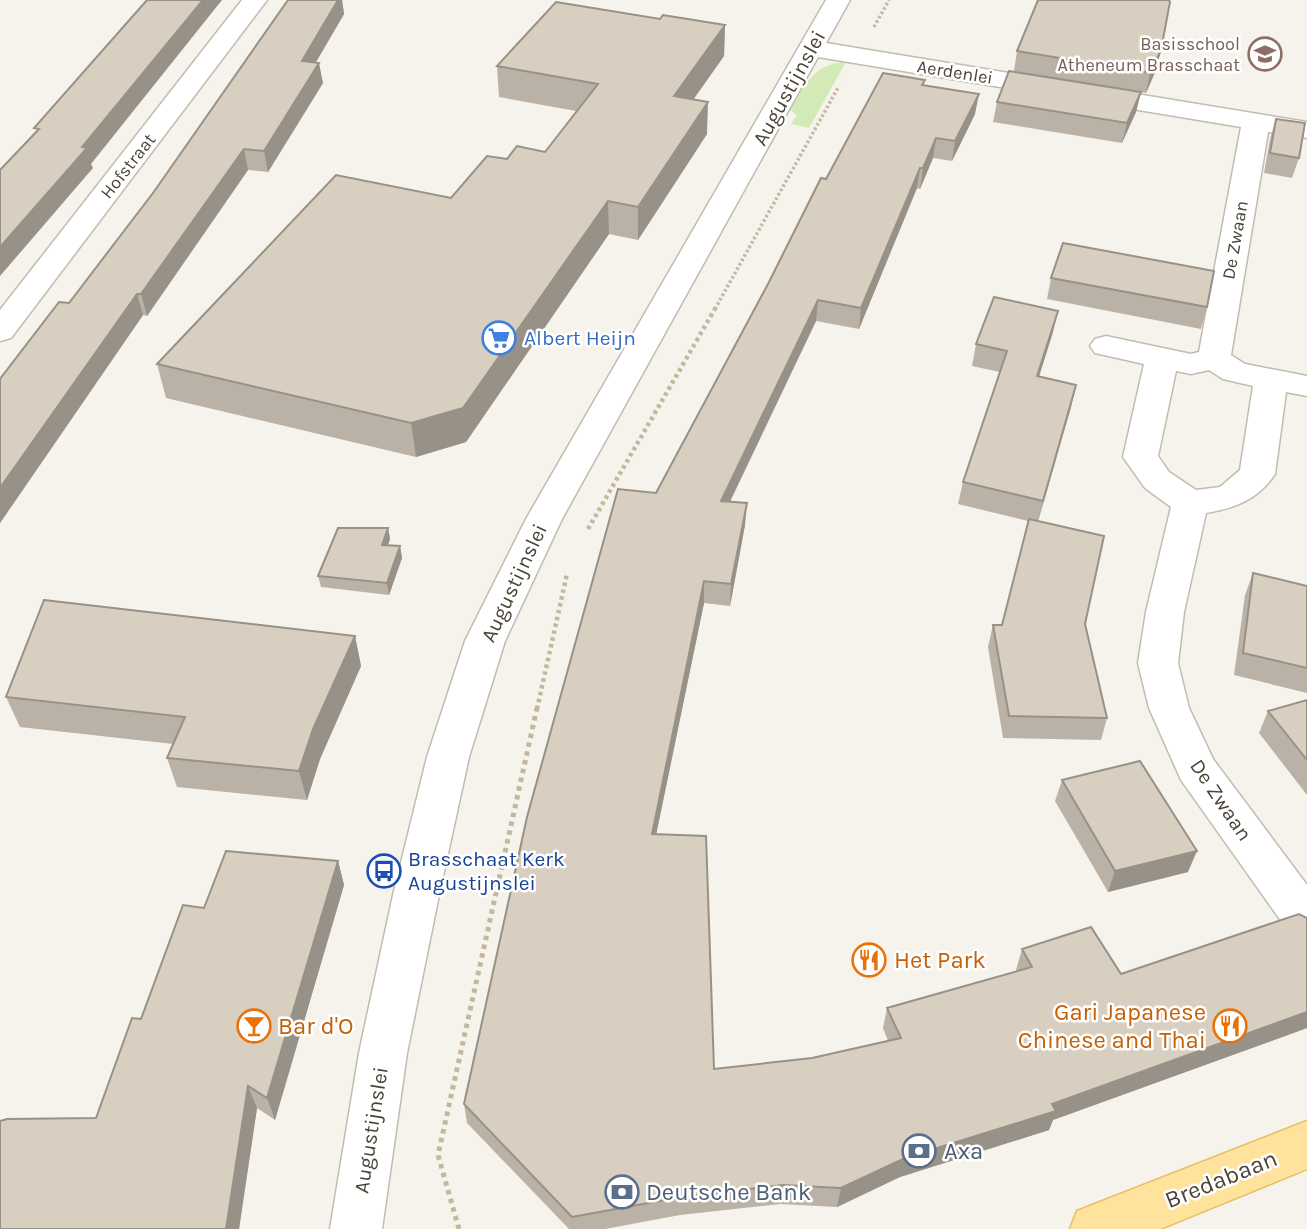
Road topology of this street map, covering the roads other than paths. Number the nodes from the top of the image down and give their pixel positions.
1 (255, 0) edge
2 (838, 0) edge
3 (810, 48) junction
4 (1256, 121) junction
5 (1307, 130) edge
6 (0, 331) edge
7 (1106, 346) dead end
8 (1162, 358) junction
9 (1214, 359) junction
10 (1271, 379) junction
11 (1307, 386) edge
12 (1190, 503) junction
13 (1307, 921) edge
14 (1307, 1145) edge
15 (356, 1229) edge
16 (1096, 1229) edge

1 - 6 street, Hofstraat
2 - 3 street, Augustijnslei
3 - 4 street, Aerdenlei
3 - 15 street, Augustijnslei
4 - 5 street, Aerdenlei
4 - 9 street, De Zwaan
7 - 8 street
8 - 9 street
8 - 12 street
9 - 10 street
10 - 11 street
10 - 12 street
12 - 13 street, De Zwaan
14 - 16 main road, Bredabaan

